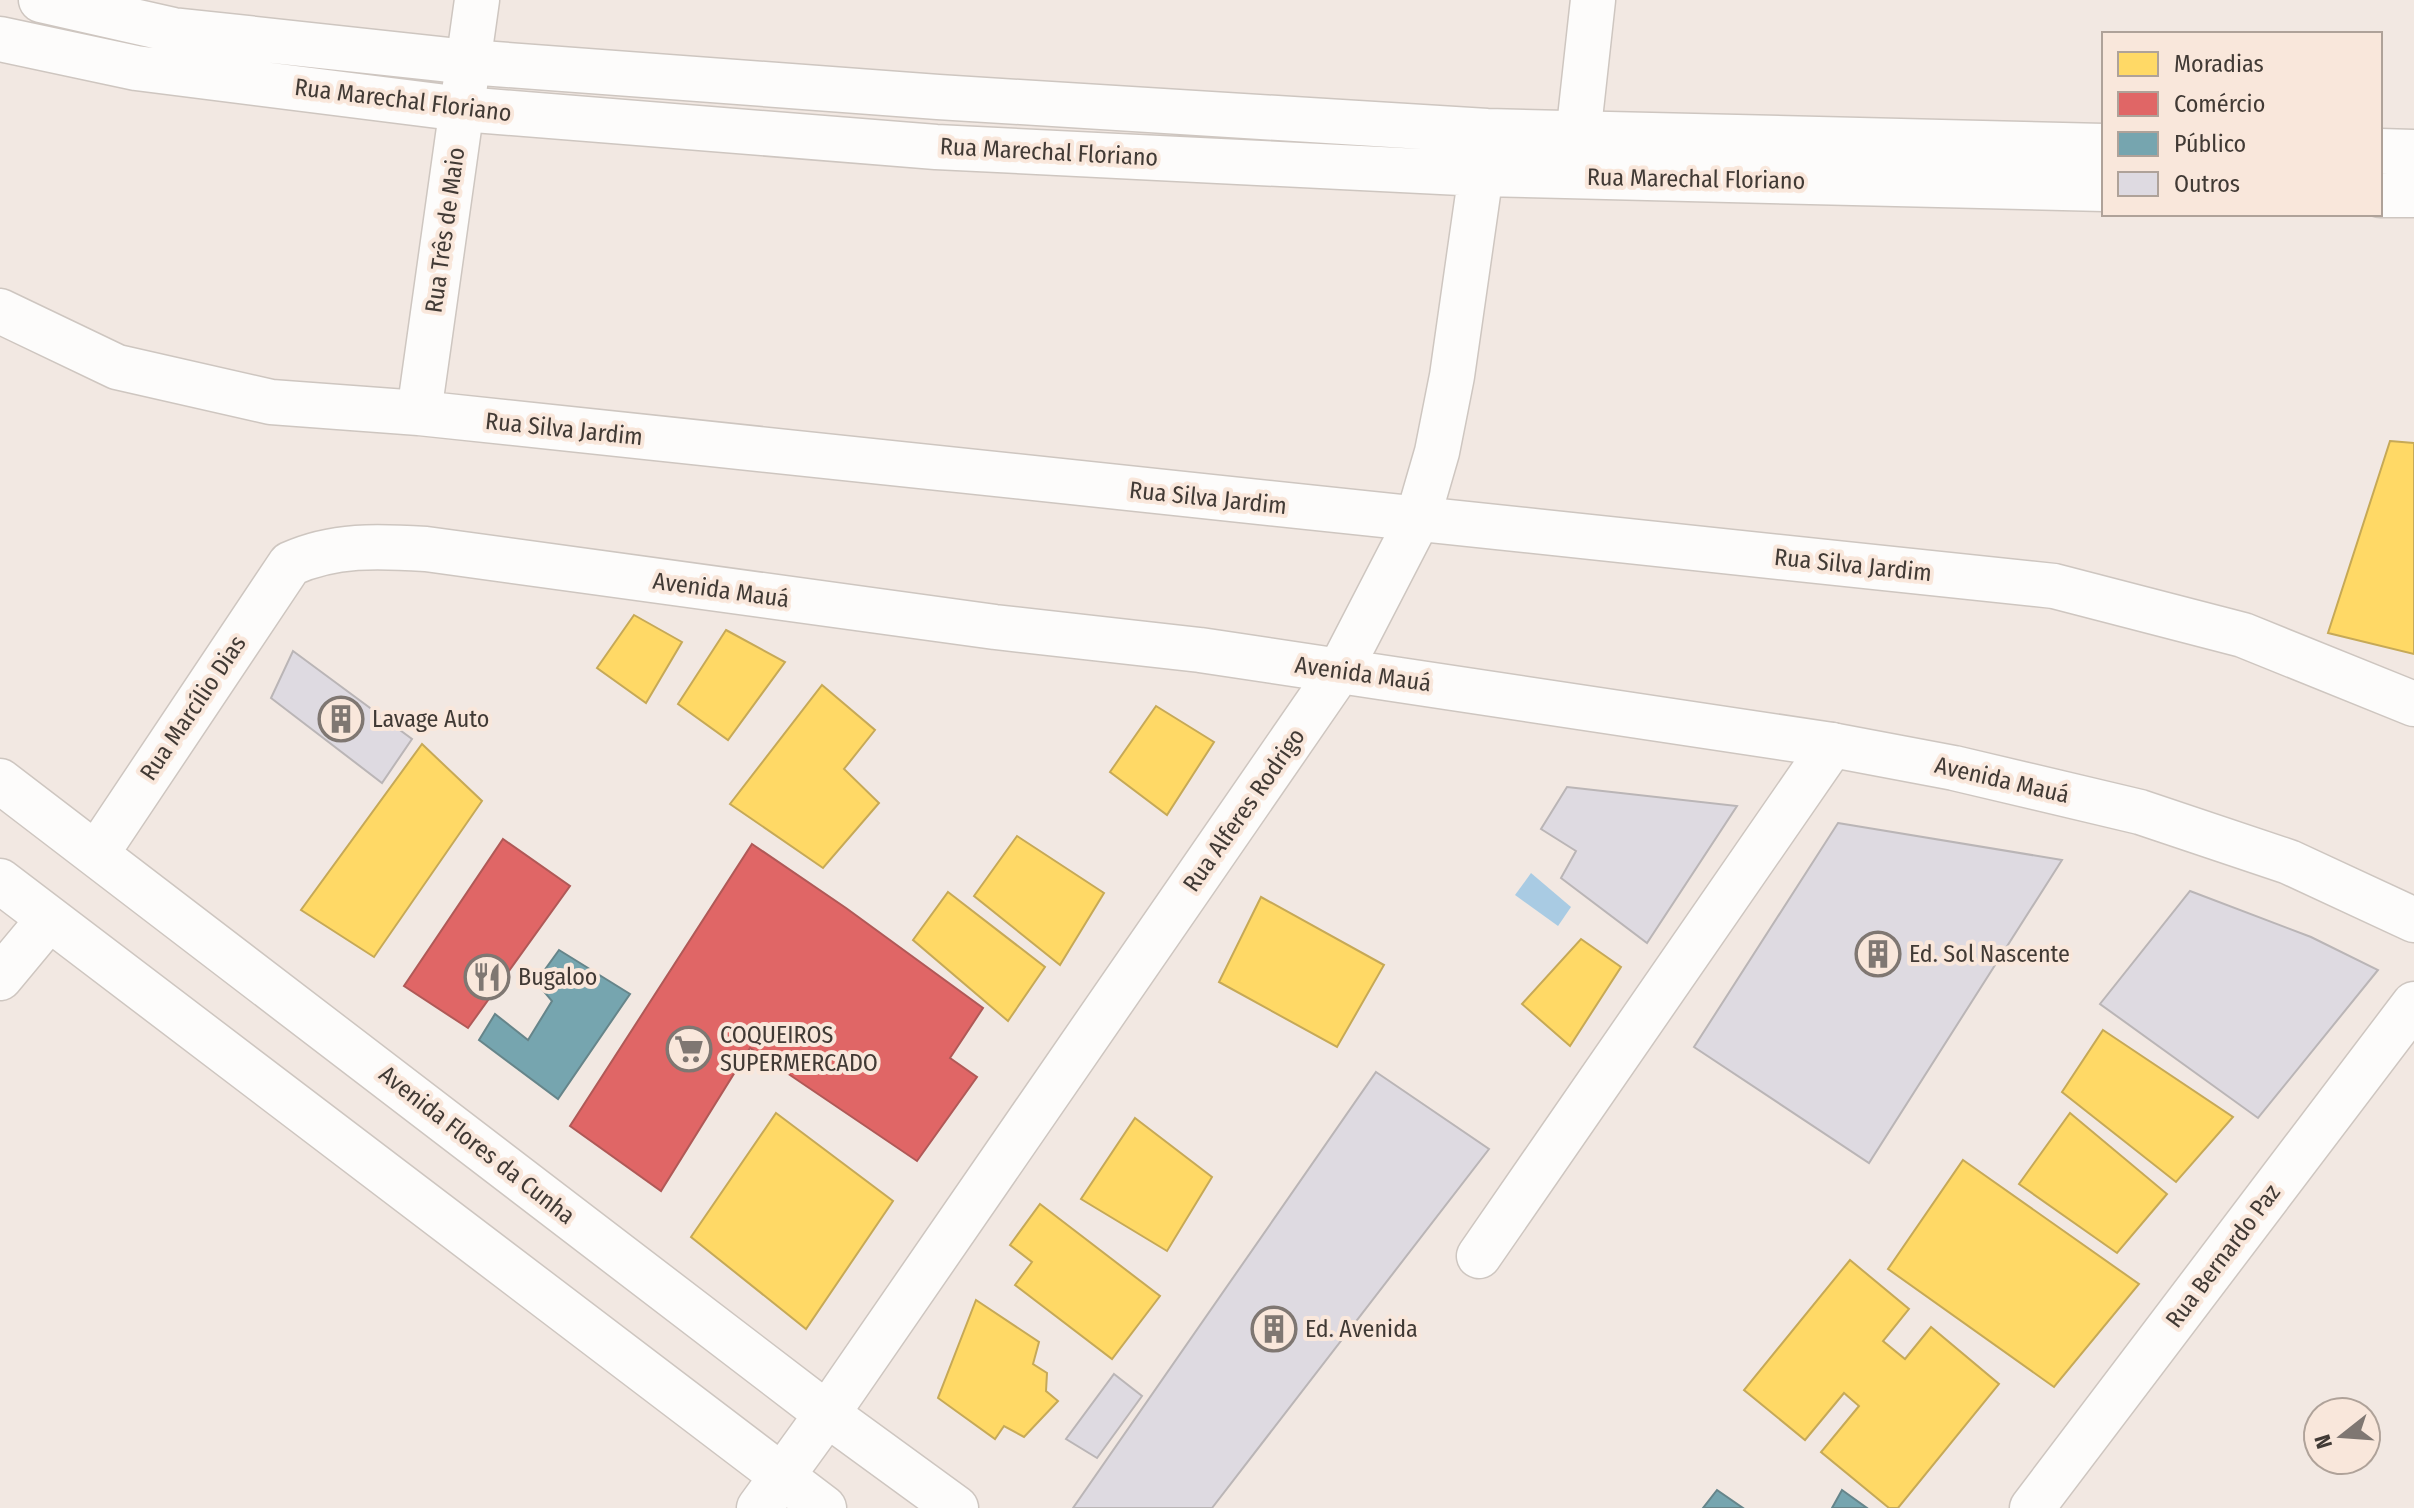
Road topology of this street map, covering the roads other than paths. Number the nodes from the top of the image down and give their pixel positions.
1 (41, 0) edge
2 (477, 0) edge
3 (1593, 0) edge
4 (239, 37) junction
5 (0, 39) edge
6 (468, 62) junction
7 (231, 80) junction
8 (1109, 108) junction
9 (462, 109) junction
10 (1487, 131) junction
11 (2102, 146) edge
12 (2382, 151) edge
13 (2414, 152) edge
14 (1109, 155) junction
15 (1576, 155) junction
16 (1481, 174) junction
17 (2102, 189) edge
18 (2382, 195) edge
19 (2414, 195) edge
20 (0, 311) edge
21 (419, 413) junction
22 (1417, 521) junction
23 (290, 564) joint
24 (1340, 670) junction
25 (2414, 704) edge
26 (1832, 745) junction
27 (0, 781) edge
28 (97, 853) junction
29 (0, 881) edge
30 (49, 919) junction
31 (2414, 920) edge
32 (0, 978) edge
33 (2414, 1004) edge
34 (1479, 1256) dead end
35 (827, 1414) junction
36 (771, 1492) edge
37 (824, 1508) edge
38 (956, 1508) edge
39 (2032, 1508) edge

1 - 4 street, Rua Marechal Floriano
2 - 6 street, Rua Três de Maio
3 - 15 street
4 - 6 street, Rua Marechal Floriano
4 - 7 street
5 - 7 street, Rua Marechal Floriano
6 - 8 street, Rua Marechal Floriano
6 - 9 street, Rua Três de Maio
7 - 9 street, Rua Marechal Floriano
8 - 10 street, Rua Marechal Floriano
8 - 14 street
9 - 14 street, Rua Marechal Floriano
9 - 21 street, Rua Três de Maio
10 - 15 street, Rua Marechal Floriano
10 - 16 street, Rua Alferes Rodrigo
11 - 15 street, Rua Marechal Floriano
12 - 13 street
14 - 16 street, Rua Marechal Floriano
15 - 16 street, Rua Marechal Floriano
15 - 17 street, Rua Marechal Floriano
16 - 22 street, Rua Alferes Rodrigo
18 - 19 street
20 - 21 street, Rua Silva Jardim
21 - 22 street, Rua Silva Jardim
22 - 24 street, Rua Alferes Rodrigo
22 - 25 street, Rua Silva Jardim
23 - 24 street, Avenida Mauá
23 - 28 street, Rua Marcílio Dias
24 - 26 street, Avenida Mauá
24 - 35 street, Rua Alferes Rodrigo
26 - 31 street, Avenida Mauá
26 - 34 street
27 - 28 street, Avenida Flores da Cunha
28 - 35 street, Avenida Flores da Cunha
29 - 30 street
30 - 32 street
30 - 36 street
33 - 39 street, Rua Bernardo Paz
35 - 36 street, Rua Alferes Rodrigo
35 - 38 street, Avenida Flores da Cunha
36 - 37 street

